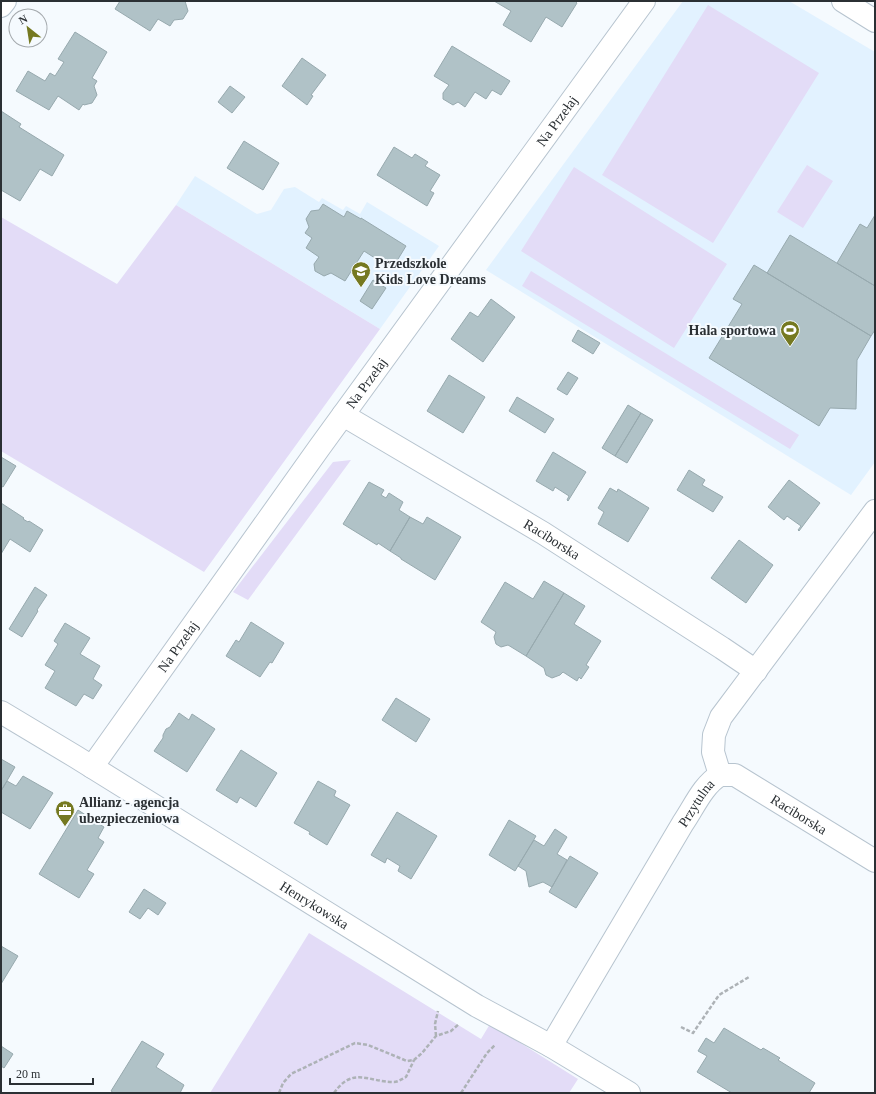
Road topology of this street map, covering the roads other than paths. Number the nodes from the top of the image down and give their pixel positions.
1 (5, 1) edge
2 (644, 1) edge
3 (843, 1) edge
4 (1, 6) edge
5 (875, 21) edge
6 (343, 415) junction
7 (875, 511) edge
8 (756, 671) junction
9 (1, 712) edge
10 (92, 767) junction
11 (720, 775) junction
12 (875, 861) edge
13 (551, 1046) junction
14 (630, 1093) edge

1 - 4 street
2 - 6 street, Na Przełaj
3 - 5 street
6 - 8 street, Raciborska
6 - 10 street, Na Przełaj
7 - 8 street, Przytulna
8 - 11 street, Przytulna
9 - 10 street, Henrykowska
10 - 13 street, Henrykowska
11 - 12 street, Raciborska
11 - 13 street, Przytulna
13 - 14 street, Henrykowska

